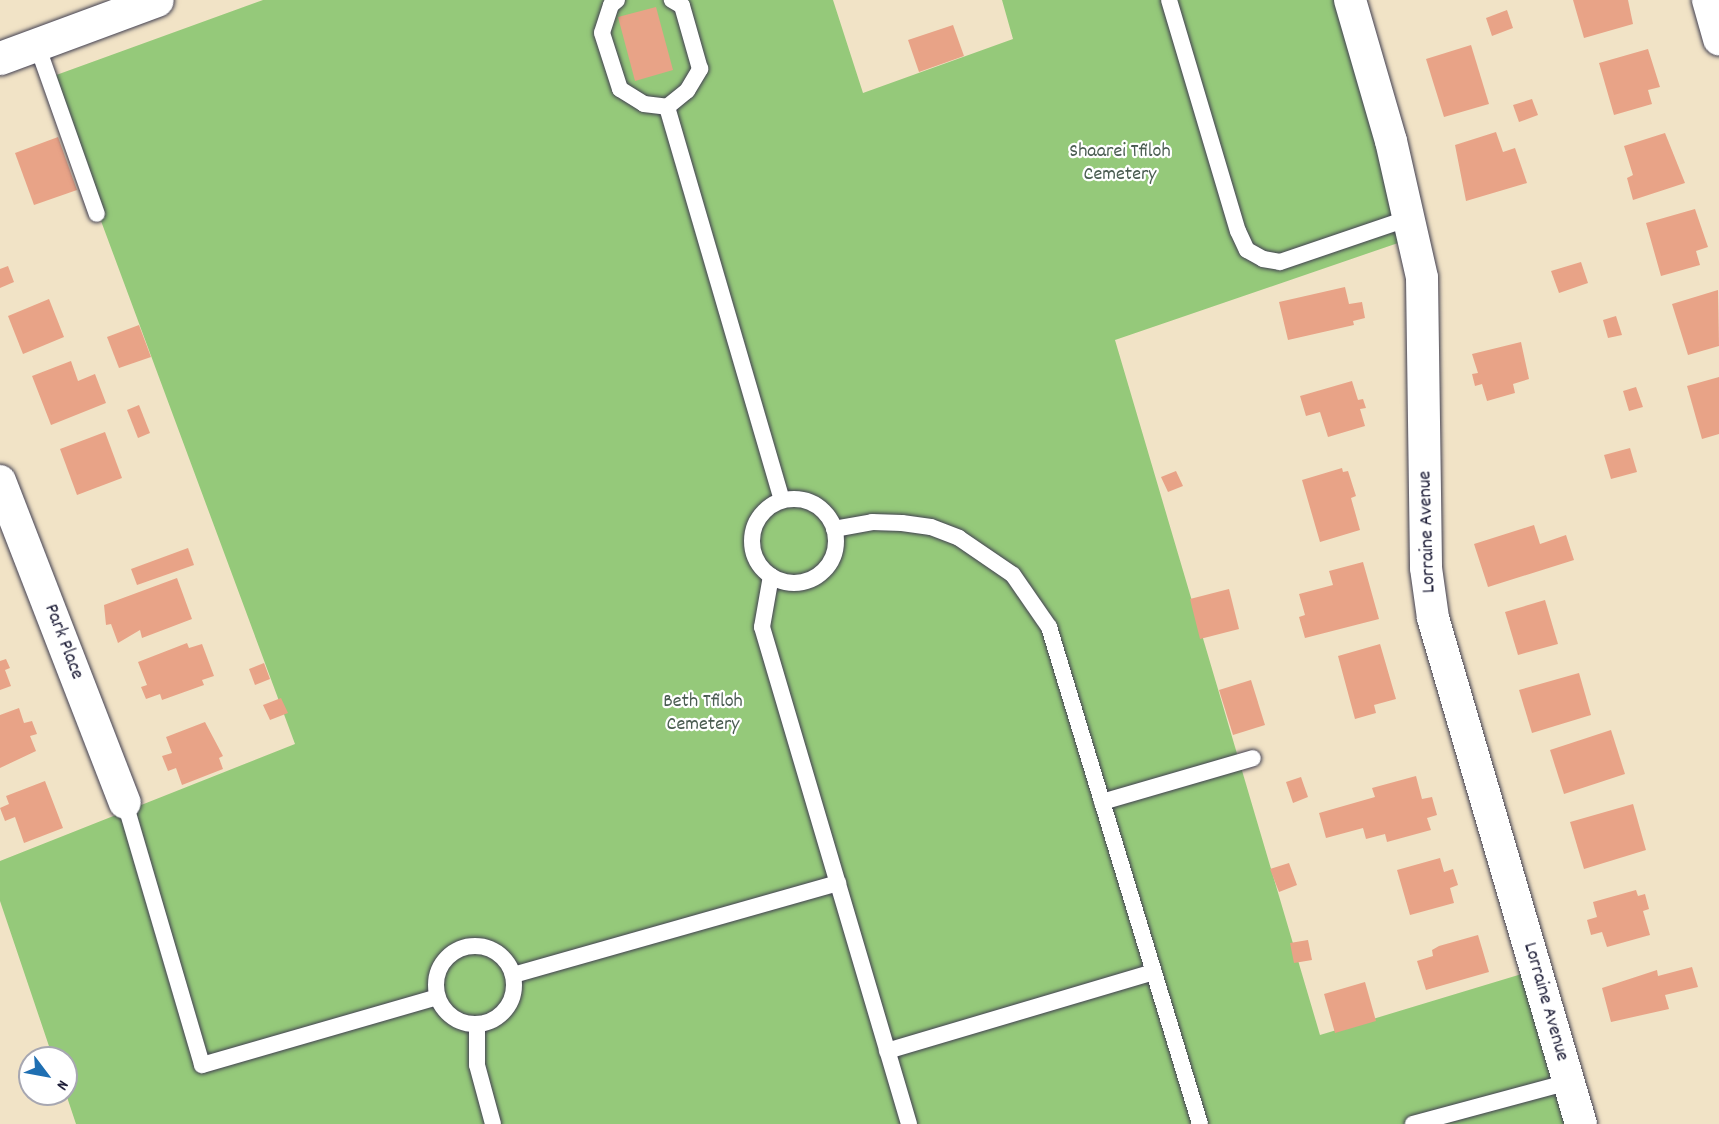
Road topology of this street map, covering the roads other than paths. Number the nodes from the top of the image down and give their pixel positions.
1 (158, 0) edge
2 (617, 0) edge
3 (672, 0) edge
4 (1169, 0) edge
5 (1350, 0) edge
6 (1707, 0) edge
7 (1719, 39) edge
8 (37, 45) junction
9 (0, 58) edge
10 (667, 107) junction
11 (97, 214) dead end
12 (1409, 218) junction
13 (0, 481) edge
14 (782, 500) junction
15 (834, 529) junction
16 (771, 576) junction
17 (1253, 758) dead end
18 (1102, 802) junction
19 (125, 803) joint
20 (838, 883) junction
21 (1154, 972) junction
22 (513, 975) junction
23 (437, 997) junction
24 (477, 1024) junction
25 (887, 1051) junction
26 (1569, 1082) junction
27 (493, 1124) edge
28 (909, 1124) edge
29 (1200, 1124) edge
30 (1413, 1124) edge
31 (1581, 1124) edge

1 - 8 main road
2 - 10 lane
3 - 10 lane
4 - 12 lane
5 - 12 street, Lorraine Avenue
6 - 7 street
8 - 9 main road
8 - 11 lane
10 - 14 lane
12 - 26 street, Lorraine Avenue
13 - 19 street, Park Place
14 - 15 lane
14 - 16 lane
15 - 16 lane
15 - 18 lane
16 - 20 lane
17 - 18 lane
18 - 21 lane
19 - 23 lane
20 - 22 lane
20 - 25 lane
21 - 25 lane
21 - 29 lane
22 - 23 lane
22 - 24 lane
23 - 24 lane
24 - 27 lane
25 - 28 lane
26 - 30 lane
26 - 31 street, Lorraine Avenue

